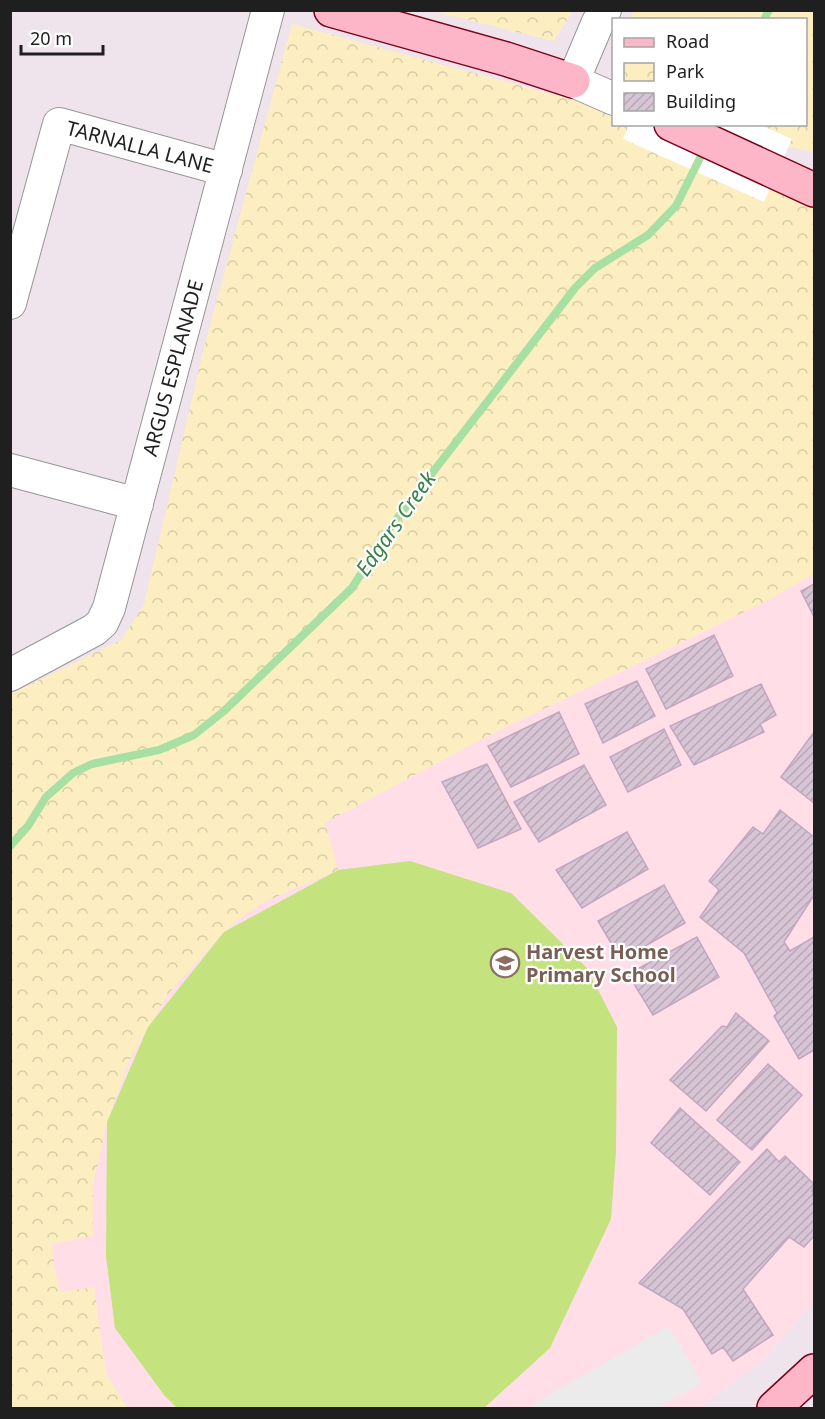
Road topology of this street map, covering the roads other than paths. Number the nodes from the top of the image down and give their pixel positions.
1 (268, 10) edge
2 (331, 10) edge
3 (605, 10) edge
4 (573, 81) junction
5 (612, 98) edge
6 (675, 126) edge
7 (226, 170) junction
8 (814, 190) edge
9 (10, 303) edge
10 (10, 470) edge
11 (137, 504) junction
12 (10, 675) edge
13 (814, 1371) edge
14 (774, 1408) edge

1 - 7 street, ARGUS ESPLANADE
2 - 4 street
3 - 4 street
4 - 5 street
6 - 8 street
7 - 9 street, TARNALLA LANE
7 - 11 street, ARGUS ESPLANADE
10 - 11 street
11 - 12 street, ARGUS ESPLANADE
13 - 14 street

